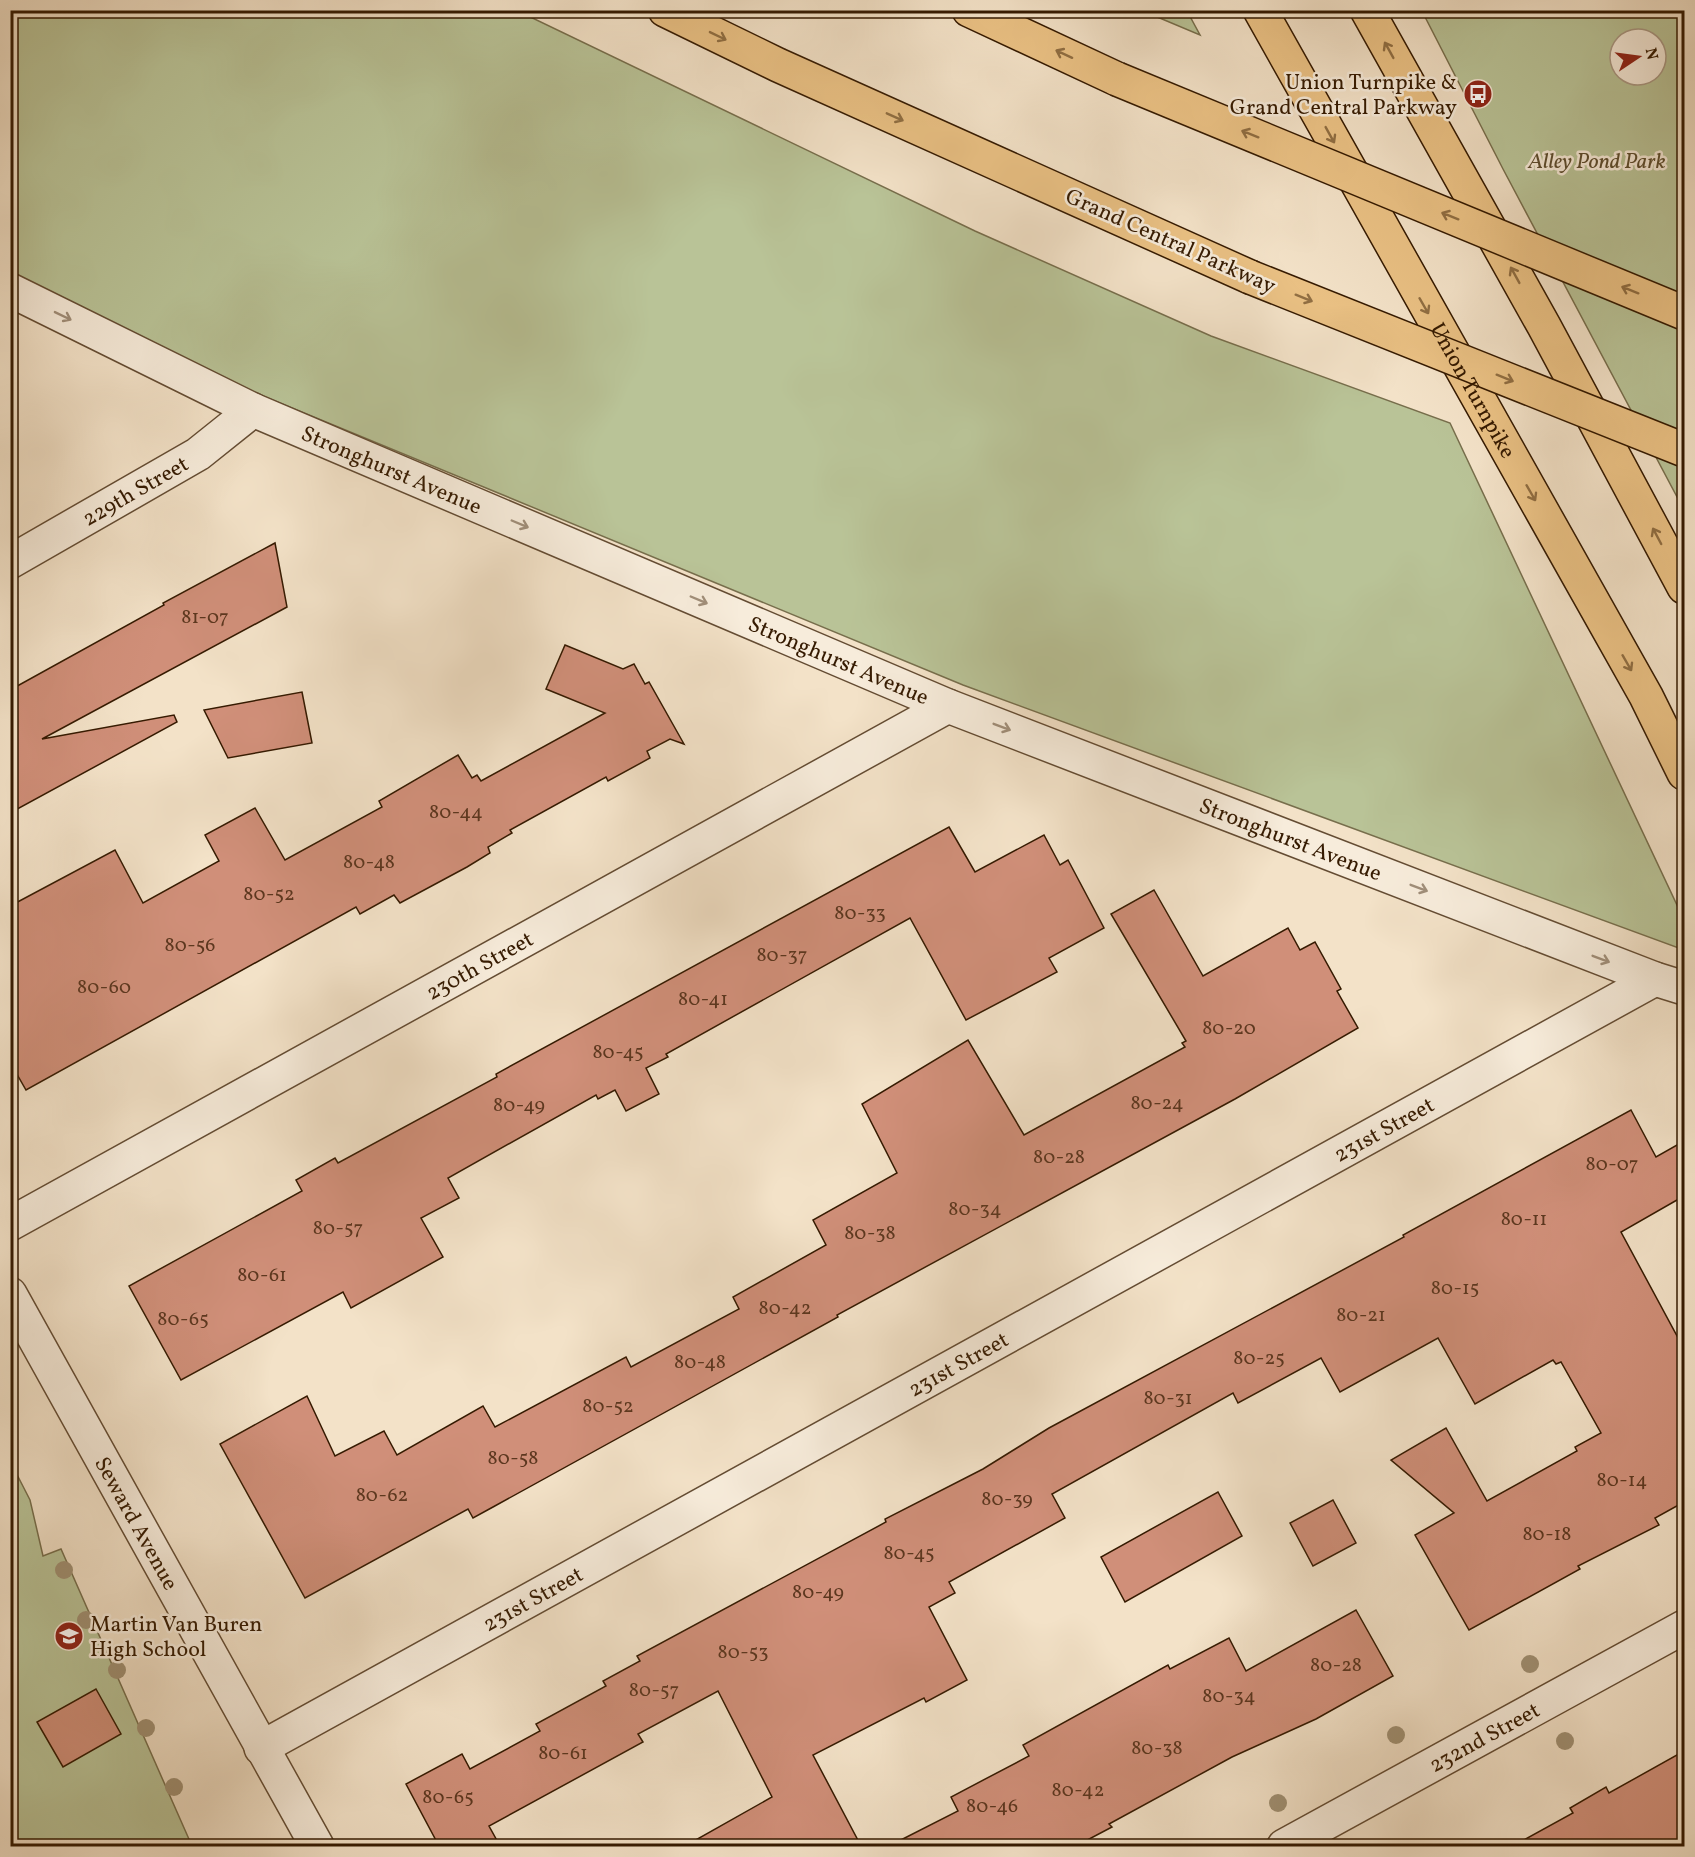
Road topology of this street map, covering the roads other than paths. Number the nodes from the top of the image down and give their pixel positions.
1 (665, 10) edge
2 (969, 10) edge
3 (1260, 10) edge
4 (1367, 10) edge
5 (10, 290) edge
6 (1684, 313) edge
7 (253, 410) junction
8 (1684, 450) edge
9 (10, 562) edge
10 (1684, 587) edge
11 (948, 706) junction
12 (1684, 772) edge
13 (1670, 984) edge
14 (10, 1224) edge
15 (10, 1293) edge
16 (1684, 1627) edge
17 (261, 1748) junction
18 (317, 1846) edge
19 (1284, 1846) edge

1 -> 8 main road, Grand Central Parkway, bridge
6 -> 2 main road, bridge
3 -> 12 main road, Union Turnpike
10 -> 4 main road
5 -> 7 street, Stronghurst Avenue
7 - 9 street, 229th Street
7 -> 11 street, Stronghurst Avenue
11 -> 13 street, Stronghurst Avenue
11 - 14 street, 230th Street
13 - 17 street, 231st Street
15 - 17 street, Seward Avenue
16 - 19 street, 232nd Street
17 - 18 street, Seward Avenue

